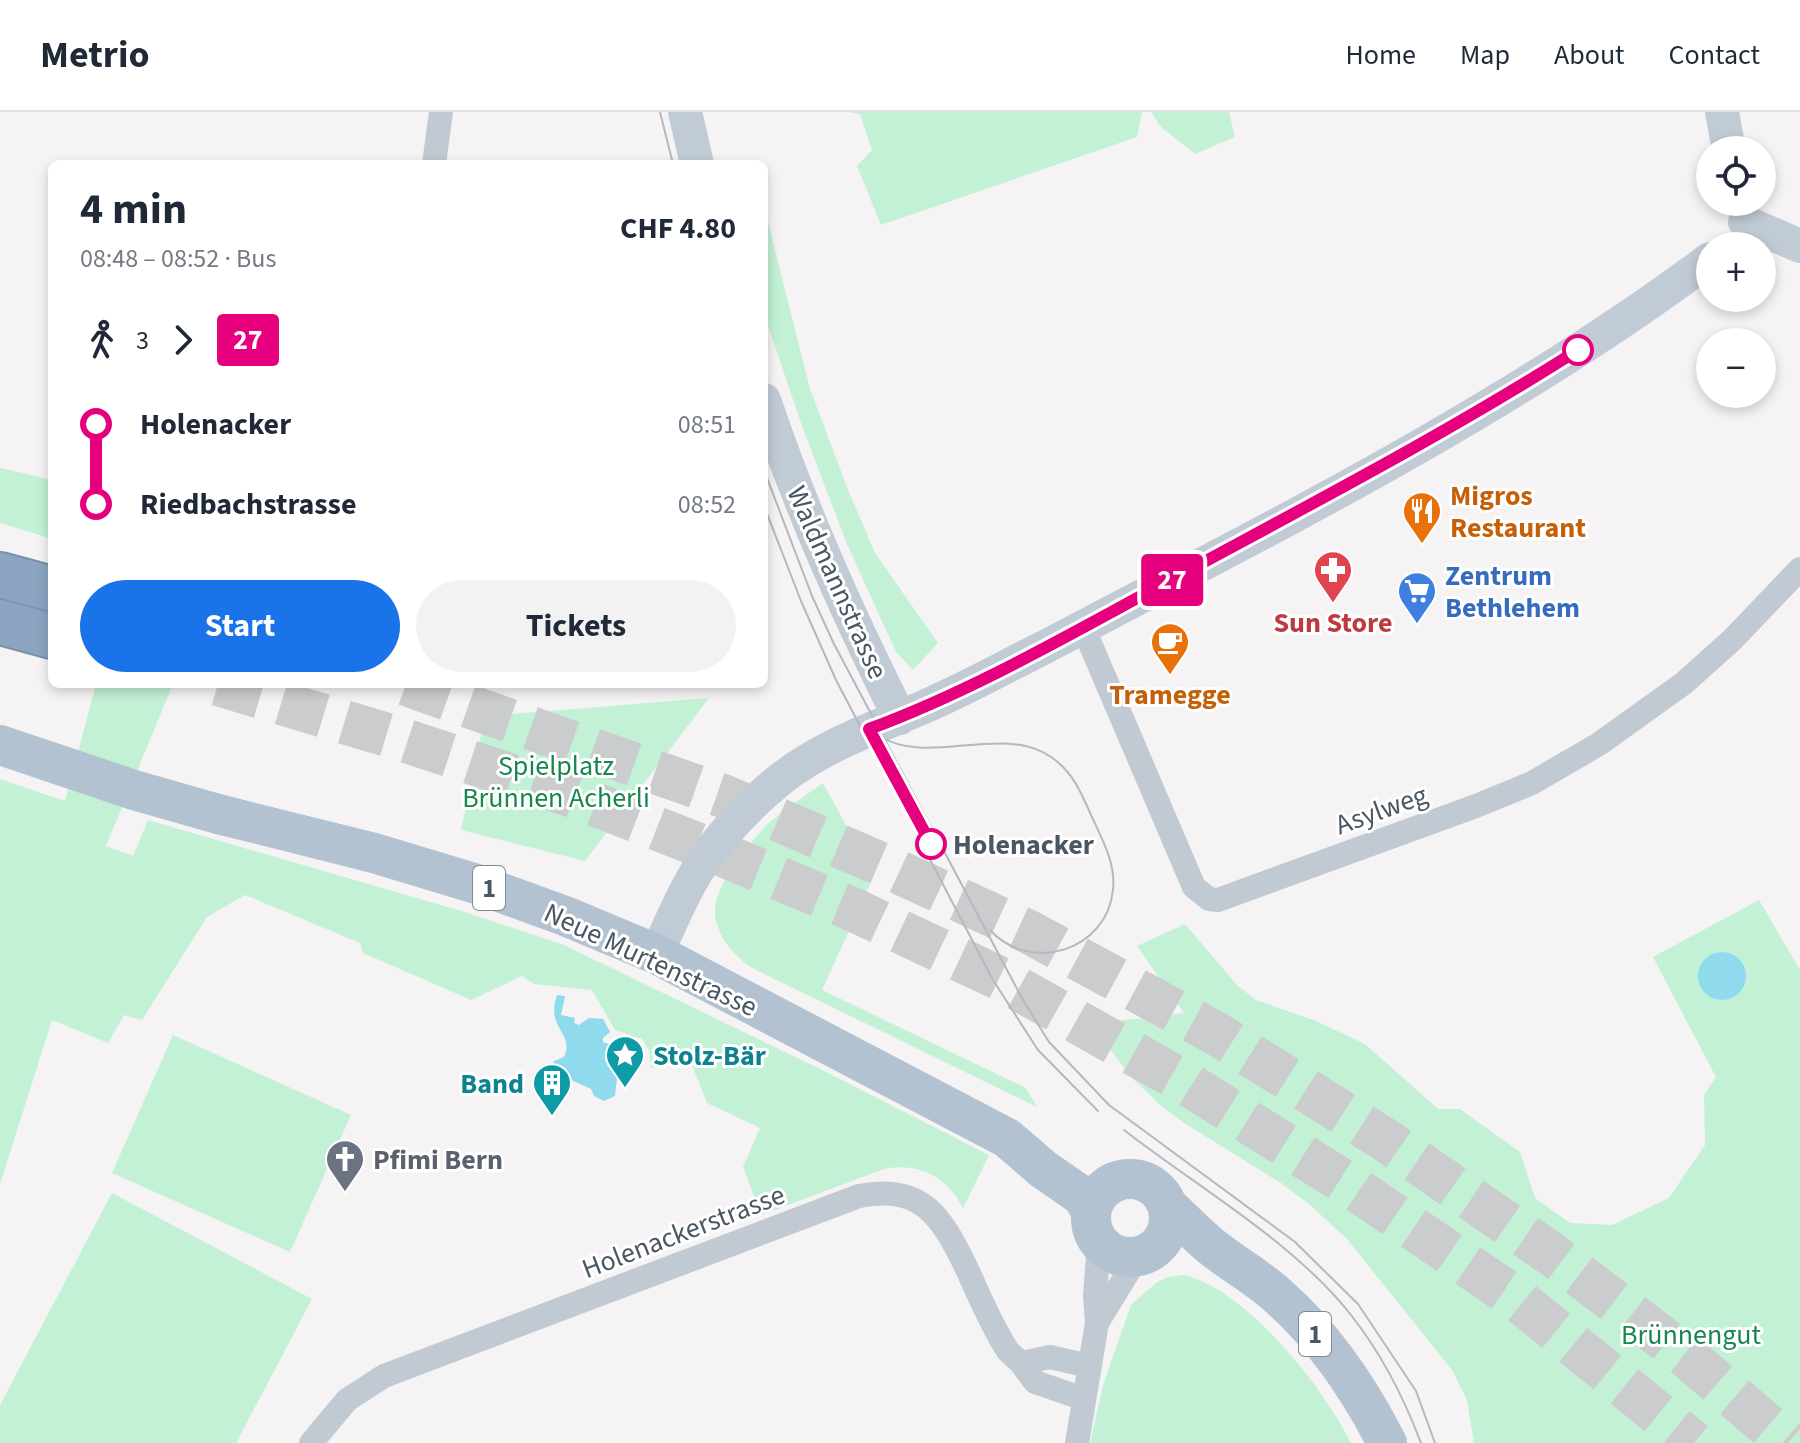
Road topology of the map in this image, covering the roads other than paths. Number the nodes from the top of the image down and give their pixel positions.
1 (441, 112) edge
2 (685, 112) edge
3 (1722, 112) edge
4 (1726, 136) edge
5 (435, 160) edge
6 (696, 160) edge
7 (1737, 223) edge
8 (1800, 246) edge
9 (1696, 269) edge
10 (768, 411) edge
11 (1800, 569) edge
12 (0, 575) edge
13 (48, 588) edge
14 (0, 622) edge
15 (1083, 627) junction
16 (48, 635) edge
17 (900, 718) junction
18 (0, 745) edge
19 (656, 954) junction
20 (1007, 1138) junction
21 (1120, 1180) junction
22 (1167, 1205) junction
23 (1095, 1226) junction
24 (1215, 1249) junction
25 (1143, 1254) junction
26 (1097, 1323) junction
27 (1021, 1363) junction
28 (1089, 1366) junction
29 (1084, 1399) junction
30 (311, 1443) edge
31 (1077, 1443) edge
32 (1387, 1443) edge

1 - 5 street
2 - 6 street
3 - 4 street
7 - 8 street
9 - 15 street
10 - 17 street, Waldmannstrasse
11 - 15 street, Asylweg
12 - 13 highway
14 - 16 highway
15 - 17 street
17 - 19 street
18 - 19 main road, Neue Murtenstrasse / 1
19 - 20 main road, Neue Murtenstrasse / 1
20 - 21 main road, Neue Murtenstrasse / 1
20 - 23 main road, Neue Murtenstrasse / 1
21 - 22 main road
21 - 23 main road
22 - 24 main road, 1
22 - 25 main road
23 - 25 main road
23 - 26 street
24 - 25 main road
24 - 32 main road, 1
25 - 26 street
26 - 28 street
27 - 28 street
27 - 29 street, Holenackerstrasse
27 - 30 street, Holenackerstrasse
28 - 29 street
29 - 31 street

